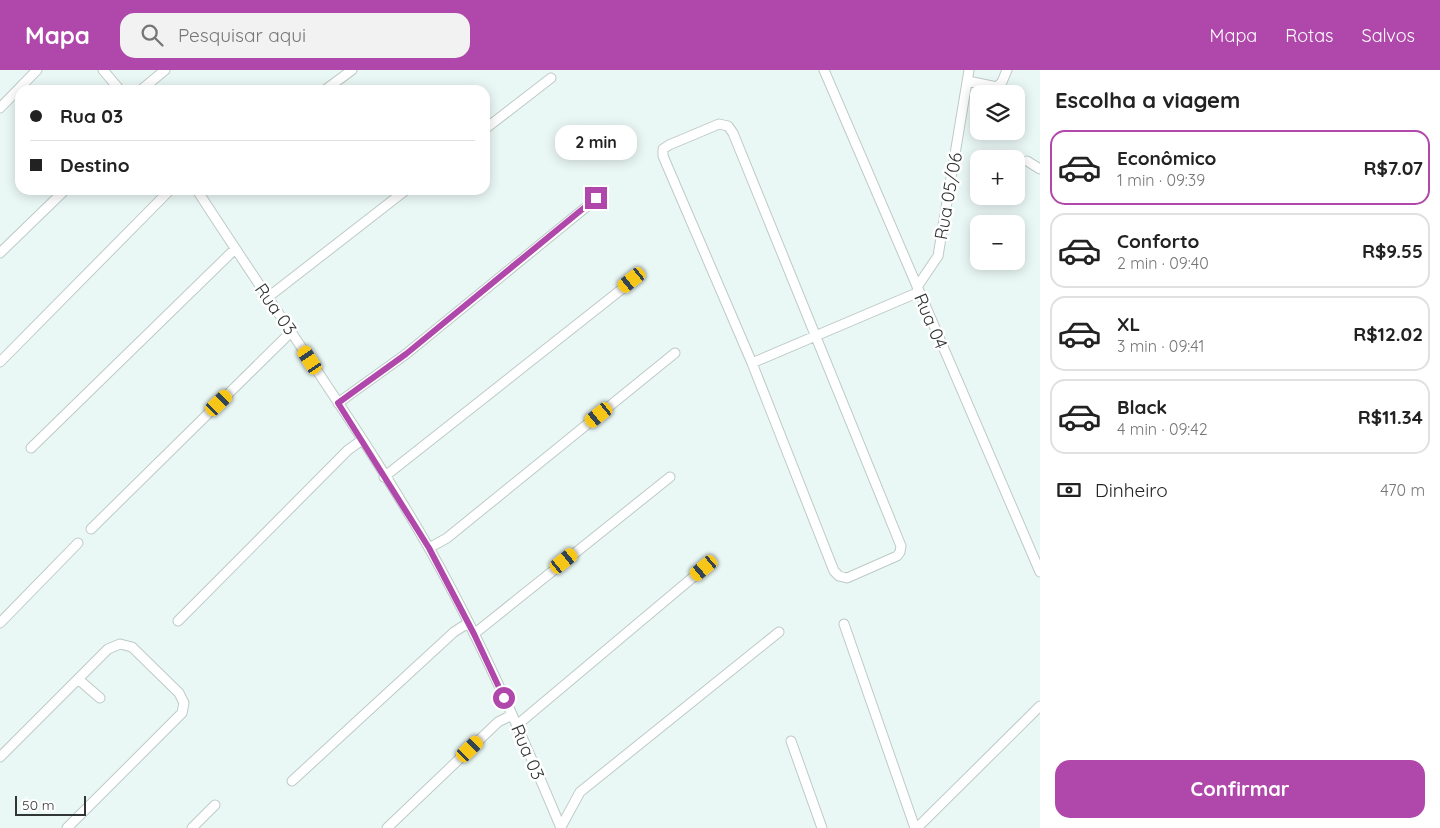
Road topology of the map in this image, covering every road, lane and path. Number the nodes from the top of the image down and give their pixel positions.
1 (37, 70) edge
2 (103, 70) edge
3 (165, 70) edge
4 (352, 70) edge
5 (824, 70) edge
6 (969, 70) edge
7 (1007, 70) edge
8 (551, 78) dead end
9 (968, 81) junction
10 (22, 85) edge
11 (116, 85) edge
12 (148, 85) edge
13 (332, 85) edge
14 (15, 93) edge
15 (0, 108) edge
16 (490, 125) edge
17 (1027, 161) dead end
18 (1040, 169) edge
19 (60, 195) edge
20 (165, 195) edge
21 (201, 195) edge
22 (400, 195) edge
23 (596, 198) dead end
24 (235, 249) junction
25 (0, 253) edge
26 (632, 280) dead end
27 (918, 290) junction
28 (267, 298) junction
29 (292, 332) junction
30 (816, 335) junction
31 (675, 353) dead end
32 (0, 362) edge
33 (752, 362) junction
34 (338, 403) junction
35 (362, 440) junction
36 (30, 448) dead end
37 (384, 477) junction
38 (670, 477) dead end
39 (91, 528) dead end
40 (78, 544) dead end
41 (429, 548) junction
42 (704, 568) dead end
43 (1040, 572) edge
44 (178, 621) dead end
45 (0, 623) edge
46 (468, 623) junction
47 (844, 624) dead end
48 (780, 632) dead end
49 (474, 634) junction
50 (78, 679) junction
51 (100, 698) dead end
52 (1040, 706) edge
53 (512, 714) junction
54 (517, 725) junction
55 (791, 742) dead end
56 (0, 757) edge
57 (292, 782) dead end
58 (215, 805) dead end
59 (561, 827) edge
60 (67, 828) edge
61 (192, 828) edge
62 (387, 828) edge
63 (822, 828) edge
64 (916, 828) edge

1 - 10 street
2 - 11 street
3 - 12 street
4 - 13 street
5 - 27 street, Rua 04
6 - 9 street, Rua 05/06
7 - 9 street
8 - 16 street
9 - 27 street, Rua 05/06
14 - 15 street
17 - 18 street
19 - 25 street
20 - 32 street
21 - 24 street, Rua 03
22 - 28 street
23 - 34 street
24 - 28 street, Rua 03
24 - 36 street
26 - 37 street
27 - 30 street
27 - 43 street, Rua 04
28 - 29 street, Rua 03
29 - 34 street, Rua 03
29 - 39 street
30 - 33 street
30 - 33 street
30 - 33 street
31 - 41 street
34 - 35 street, Rua 03
35 - 37 street, Rua 03
35 - 44 street
37 - 41 street, Rua 03
38 - 49 street
40 - 45 street
41 - 46 street, Rua 03
42 - 54 street
46 - 49 street, Rua 03
46 - 57 street
47 - 64 street
48 - 59 street
49 - 53 street, Rua 03
50 - 51 street
50 - 56 street
50 - 60 street
52 - 64 street
53 - 54 street, Rua 03
53 - 62 street
54 - 59 street, Rua 03
55 - 63 street
58 - 61 street

